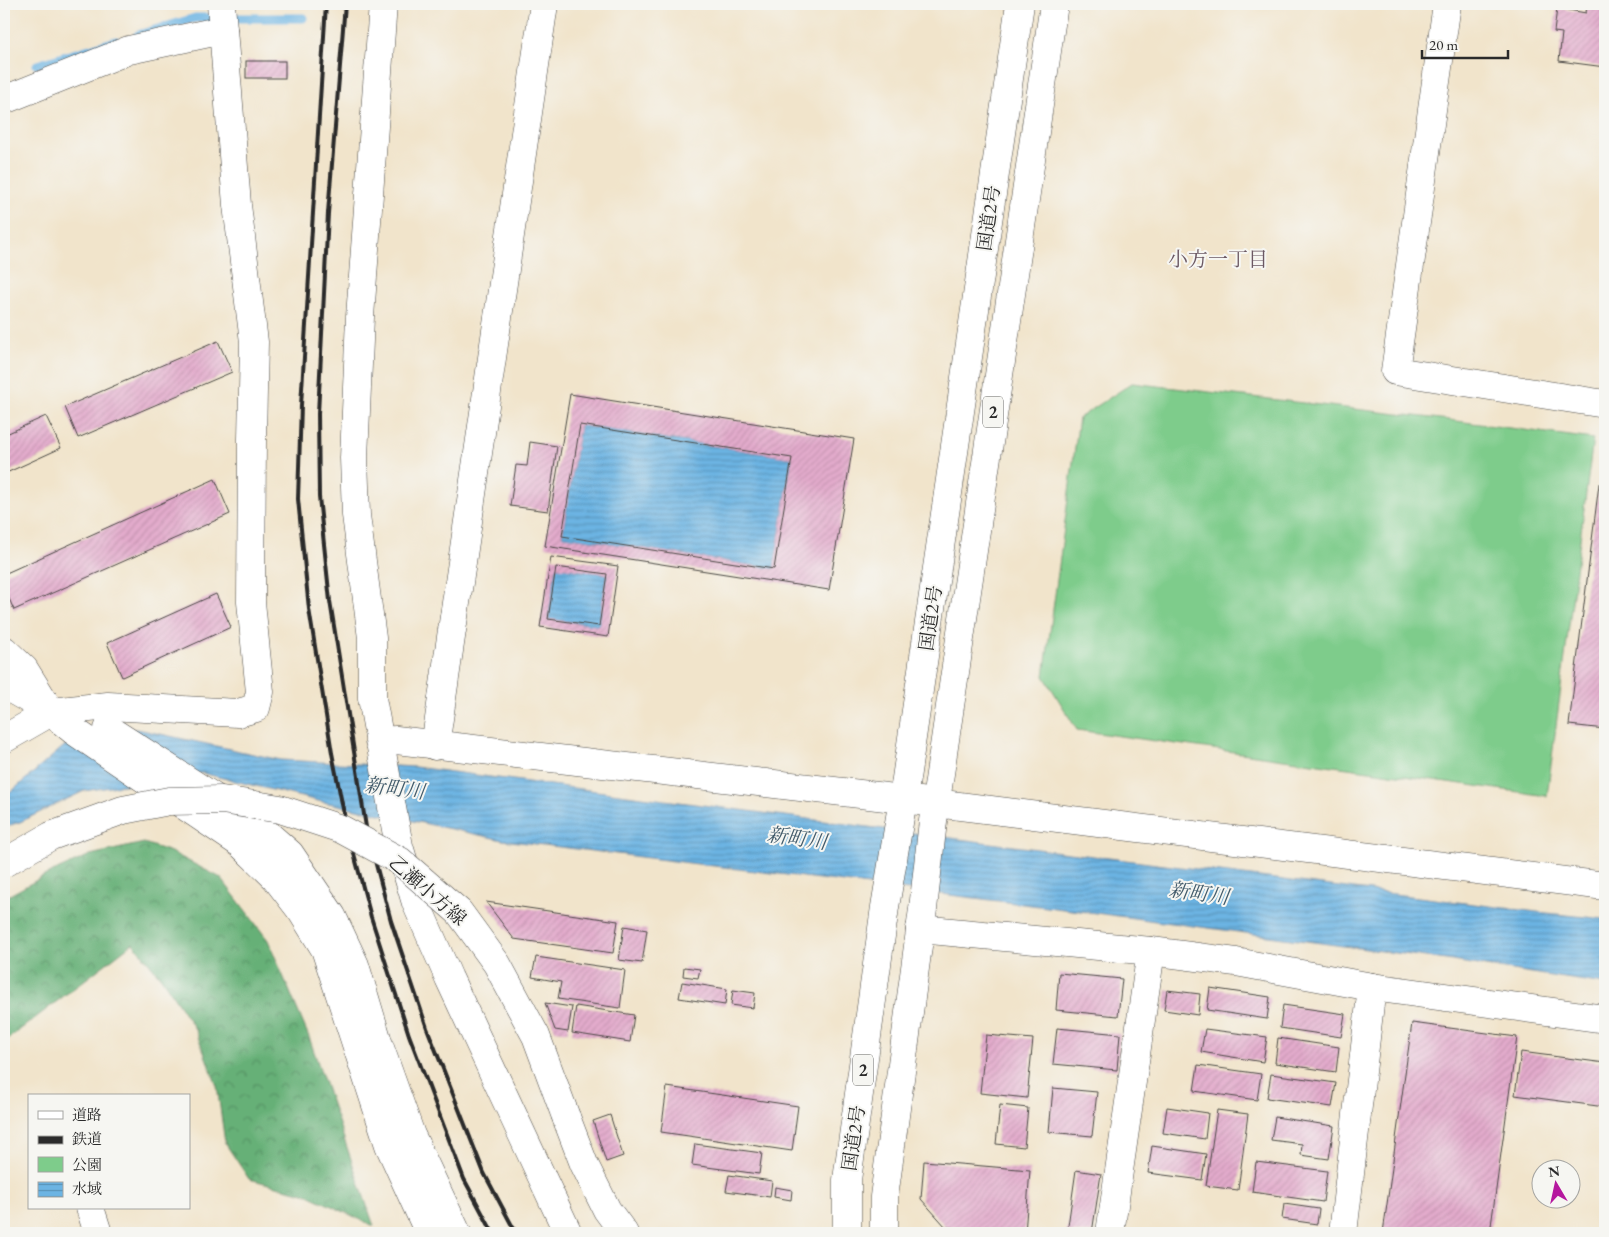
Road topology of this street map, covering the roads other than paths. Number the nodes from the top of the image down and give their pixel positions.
1 (383, 4) edge
2 (544, 4) edge
3 (1020, 4) edge
4 (1054, 4) edge
5 (1447, 4) edge
6 (222, 17) edge
7 (4, 100) edge
8 (1605, 404) edge
9 (4, 650) edge
10 (4, 685) edge
11 (51, 712) junction
12 (108, 729) dead end
13 (4, 739) edge
14 (435, 746) junction
15 (381, 750) junction
16 (901, 808) junction
17 (934, 812) junction
18 (4, 863) edge
19 (1605, 886) edge
20 (922, 919) junction
21 (1151, 951) junction
22 (1372, 986) junction
23 (1605, 1019) edge
24 (91, 1210) edge
25 (98, 1233) edge
26 (430, 1233) edge
27 (457, 1233) edge
28 (568, 1233) edge
29 (624, 1233) edge
30 (847, 1233) edge
31 (884, 1233) edge
32 (1110, 1233) edge
33 (1343, 1233) edge

1 - 15 main road
2 - 14 main road
3 - 16 main road, 国道2号 / 2
4 - 17 main road, 国道2号 / 2
5 - 8 main road
6 - 7 main road
6 - 11 main road
9 - 11 main road
10 - 11 main road
11 - 13 main road
11 - 26 main road
12 - 27 main road
14 - 15 main road
14 - 16 main road
15 - 28 main road
16 - 17 main road
16 - 30 main road, 国道2号 / 2
17 - 19 main road
17 - 20 main road, 国道2号 / 2
18 - 29 main road, 乙瀬小方線, bridge
20 - 21 main road
20 - 31 main road, 国道2号 / 2
21 - 22 main road
21 - 32 main road
22 - 23 main road
22 - 33 main road
24 - 25 main road

